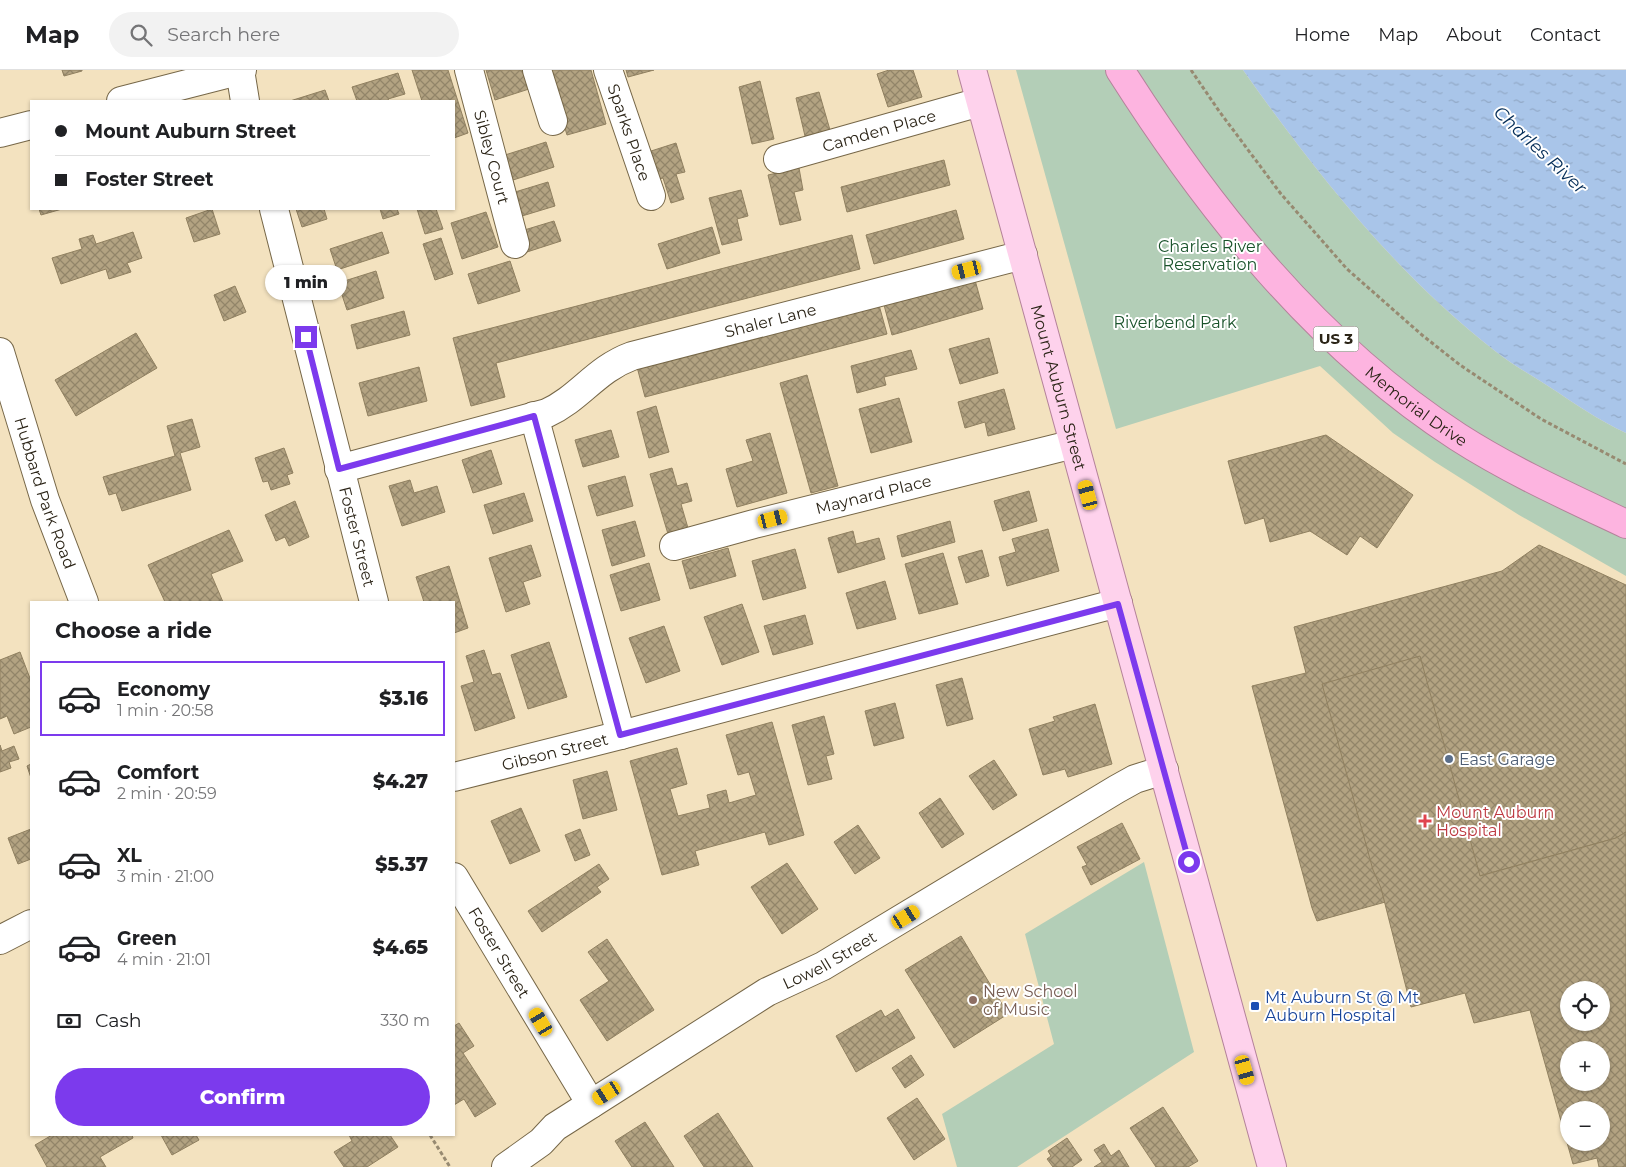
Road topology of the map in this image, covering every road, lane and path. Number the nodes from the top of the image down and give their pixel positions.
1 (241, 70) edge
2 (469, 70) edge
3 (537, 70) edge
4 (608, 70) edge
5 (972, 70) edge
6 (1120, 70) edge
7 (1191, 70) edge
8 (125, 100) edge
9 (245, 100) edge
10 (980, 102) junction
11 (553, 121) dead end
12 (30, 125) edge
13 (0, 133) edge
14 (778, 159) dead end
15 (651, 196) dead end
16 (274, 210) edge
17 (516, 244) dead end
18 (1023, 255) junction
19 (0, 352) edge
20 (534, 416) junction
21 (1074, 444) junction
22 (1626, 464) edge
23 (339, 469) junction
24 (1626, 524) edge
25 (674, 546) dead end
26 (84, 601) edge
27 (374, 601) edge
28 (1118, 604) junction
29 (620, 735) junction
30 (1164, 770) junction
31 (455, 777) edge
32 (455, 879) edge
33 (30, 925) edge
34 (0, 940) edge
35 (591, 1104) junction
36 (431, 1136) edge
37 (450, 1167) edge
38 (506, 1167) edge
39 (1272, 1167) edge

1 - 8 street
1 - 9 street
2 - 17 street, Sibley Court
3 - 11 street
4 - 15 street, Sparks Place
5 - 10 main road, Mount Auburn Street
6 - 24 highway, Memorial Drive / US 3
7 - 22 path
10 - 14 street, Camden Place
10 - 18 main road, Mount Auburn Street
12 - 13 street
16 - 23 street, Foster Street
18 - 20 street, Shaler Lane
18 - 21 main road, Mount Auburn Street
19 - 26 street, Hubbard Park Road
20 - 23 street, Shaler Lane
20 - 29 street
21 - 25 street, Maynard Place
21 - 28 main road, Mount Auburn Street
23 - 27 street, Foster Street
28 - 29 street, Gibson Street
28 - 30 main road, Mount Auburn Street
29 - 31 street, Gibson Street
30 - 35 street, Lowell Street
30 - 39 main road, Mount Auburn Street
32 - 35 street, Foster Street
33 - 34 street
35 - 38 street, Lowell Street
36 - 37 path

